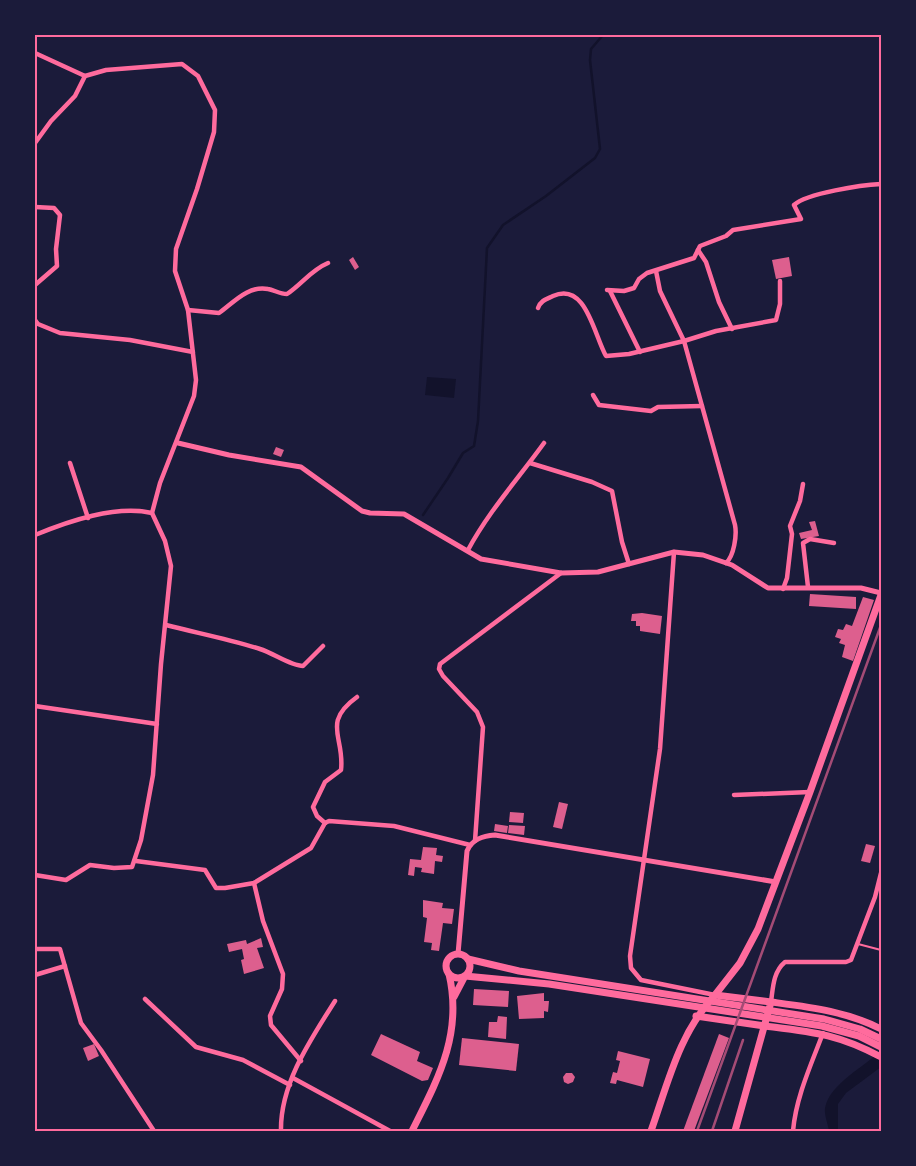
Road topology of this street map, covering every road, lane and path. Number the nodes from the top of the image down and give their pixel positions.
1 (35, 53) edge
2 (85, 76) junction
3 (35, 144) edge
4 (881, 184) edge
5 (35, 207) edge
6 (698, 250) junction
7 (328, 263) dead end
8 (656, 271) junction
9 (780, 281) dead end
10 (35, 285) edge
11 (538, 308) dead end
12 (188, 310) junction
13 (35, 320) edge
14 (732, 329) junction
15 (684, 340) junction
16 (193, 352) junction
17 (640, 352) junction
18 (593, 395) dead end
19 (702, 406) junction
20 (178, 442) junction
21 (544, 443) dead end
22 (530, 463) junction
23 (70, 464) dead end
24 (803, 484) dead end
25 (152, 514) junction
26 (88, 518) junction
27 (35, 535) edge
28 (834, 543) dead end
29 (468, 550) junction
30 (674, 552) junction
31 (726, 563) junction
32 (629, 564) junction
33 (561, 573) junction
34 (808, 587) junction
35 (783, 589) junction
36 (881, 594) edge
37 (166, 625) junction
38 (323, 646) dead end
39 (356, 697) dead end
40 (35, 706) edge
41 (157, 724) junction
42 (810, 792) junction
43 (734, 795) dead end
44 (325, 823) junction
45 (475, 841) junction
46 (470, 845) junction
47 (644, 859) junction
48 (136, 860) junction
49 (35, 875) edge
50 (880, 876) edge
51 (776, 882) junction
52 (254, 883) junction
53 (875, 897) junction
54 (881, 900) edge
55 (858, 944) junction
56 (35, 949) edge
57 (881, 950) edge
58 (458, 954) junction
59 (468, 959) junction
60 (65, 966) junction
61 (450, 974) junction
62 (35, 975) edge
63 (465, 976) junction
64 (576, 979) junction
65 (574, 988) junction
66 (715, 995) junction
67 (454, 996) junction
68 (145, 999) dead end
69 (335, 1001) dead end
70 (771, 1002) junction
71 (696, 1016) junction
72 (765, 1026) junction
73 (881, 1029) edge
74 (823, 1033) junction
75 (881, 1039) edge
76 (881, 1047) edge
77 (881, 1057) edge
78 (301, 1061) junction
79 (292, 1078) junction
80 (290, 1085) junction
81 (154, 1131) edge
82 (281, 1131) edge
83 (390, 1131) edge
84 (412, 1131) edge
85 (651, 1131) edge
86 (734, 1131) edge
87 (794, 1131) edge

1 - 2 street
2 - 3 street
2 - 12 street
4 - 6 street
5 - 10 street
6 - 8 street
6 - 14 street
7 - 12 street
8 - 15 street
8 - 17 street
9 - 14 street
11 - 17 street
12 - 16 street
13 - 16 street
14 - 15 street
15 - 17 street
15 - 19 street
16 - 20 street
18 - 19 street
19 - 31 street
20 - 25 street
20 - 29 street
21 - 22 street
22 - 29 street
22 - 32 street
23 - 26 street
24 - 35 street
25 - 26 street
25 - 37 street
26 - 27 street
28 - 34 street
29 - 33 street
30 - 31 street
30 - 32 street
30 - 47 street
31 - 35 street
32 - 33 street
33 - 45 street
34 - 35 street
34 - 36 street
36 - 42 main road
37 - 38 street
37 - 41 street
39 - 44 street
40 - 41 street
41 - 48 street
42 - 43 street
42 - 51 main road
44 - 46 street
44 - 52 street
45 - 46 street
45 - 47 street
46 - 58 street
47 - 51 street
47 - 66 street
48 - 49 street
48 - 52 street
50 - 53 street
51 - 66 main road
52 - 78 street
53 - 54 street
53 - 55 street
55 - 57 lane
55 - 70 street
56 - 60 street
58 - 59 main road
58 - 61 main road
59 - 63 main road
59 - 64 main road
60 - 62 street
60 - 81 street
61 - 63 main road
61 - 67 main road
63 - 65 main road
63 - 67 main road
64 - 65 main road
64 - 75 main road
65 - 76 main road
66 - 70 main road
66 - 71 main road
67 - 84 main road
68 - 80 street
69 - 78 street
70 - 72 main road
70 - 73 main road
71 - 72 main road
71 - 85 main road
72 - 74 main road
72 - 86 main road
74 - 77 main road
74 - 87 street
78 - 79 street
79 - 80 street
79 - 83 street
80 - 82 street

